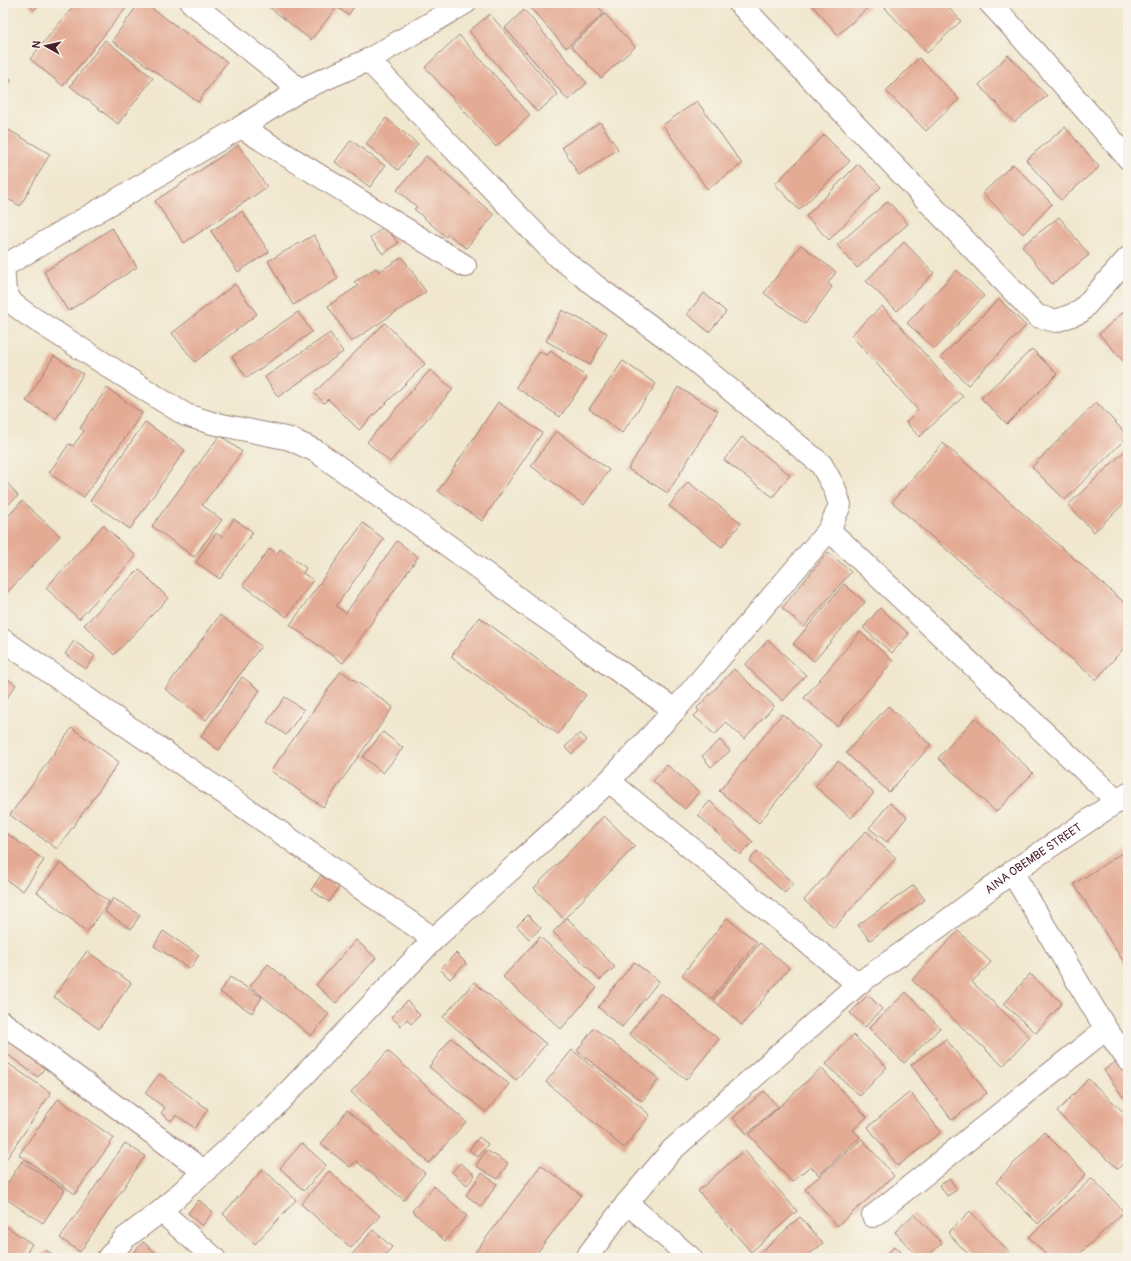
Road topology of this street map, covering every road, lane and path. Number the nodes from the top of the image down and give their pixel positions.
1 (192, 3) edge
2 (465, 3) edge
3 (739, 3) edge
4 (990, 3) edge
5 (368, 60) junction
6 (300, 90) junction
7 (240, 127) junction
8 (1128, 158) edge
9 (1128, 258) edge
10 (3, 265) edge
11 (465, 266) dead end
12 (829, 530) junction
13 (3, 640) edge
14 (675, 710) junction
15 (609, 781) junction
16 (1123, 798) edge
17 (1012, 872) junction
18 (434, 939) junction
19 (858, 984) junction
20 (3, 1023) edge
21 (1106, 1029) junction
22 (1128, 1060) edge
23 (205, 1172) junction
24 (627, 1203) junction
25 (161, 1211) junction
26 (873, 1216) dead end
27 (108, 1258) edge
28 (214, 1258) edge
29 (586, 1258) edge
30 (691, 1258) edge

1 - 6 street
2 - 5 street
3 - 9 street
4 - 8 street
5 - 6 street
5 - 12 street
6 - 7 street
7 - 10 street
7 - 11 street
10 - 14 street
12 - 14 street
12 - 16 street
13 - 18 street
14 - 15 street
15 - 18 street
15 - 19 street
16 - 17 street, AINA OBEMBE STREET
17 - 19 street, AINA OBEMBE STREET
17 - 21 street
18 - 23 street
19 - 24 street, AINA OBEMBE STREET
20 - 23 street
21 - 22 street
21 - 26 street
23 - 25 street
24 - 29 street, AINA OBEMBE STREET
24 - 30 street
25 - 27 street
25 - 28 street

